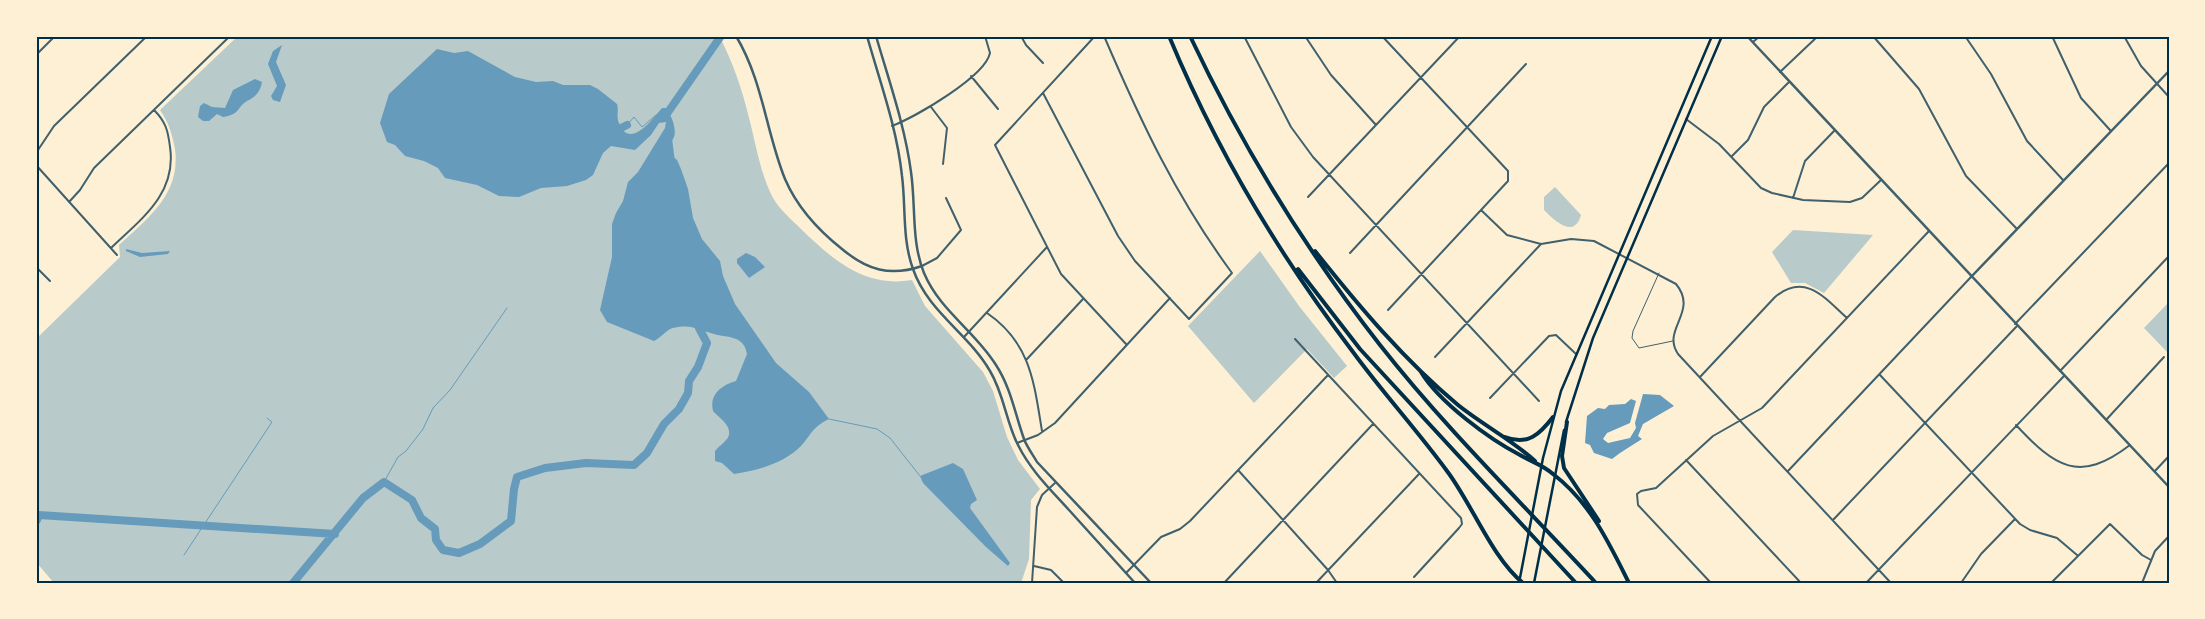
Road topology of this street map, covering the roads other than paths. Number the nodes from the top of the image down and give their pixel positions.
1 (55, 36) edge
2 (147, 36) edge
3 (230, 36) edge
4 (736, 36) edge
5 (867, 36) edge
6 (876, 36) edge
7 (985, 36) edge
8 (1021, 36) edge
9 (1096, 36) edge
10 (1104, 36) edge
11 (1169, 36) edge
12 (1190, 36) edge
13 (1244, 36) edge
14 (1305, 36) edge
15 (1382, 36) edge
16 (1460, 36) edge
17 (1712, 36) edge
18 (1722, 36) edge
19 (1747, 36) edge
20 (1760, 36) edge
21 (1818, 36) edge
22 (1873, 36) edge
23 (1965, 36) edge
24 (2052, 36) edge
25 (2124, 36) edge
26 (1753, 42) junction
27 (36, 54) edge
28 (1043, 62) dead end
29 (1526, 64) dead end
30 (2169, 70) edge
31 (1780, 72) junction
32 (971, 76) junction
33 (1421, 78) junction
34 (1789, 82) junction
35 (2156, 82) junction
36 (1043, 93) junction
37 (2169, 97) edge
38 (931, 107) junction
39 (998, 109) dead end
40 (154, 110) junction
41 (1686, 119) junction
42 (900, 123) junction
43 (1376, 125) junction
44 (892, 126) junction
45 (1467, 127) junction
46 (1835, 130) junction
47 (2110, 130) junction
48 (36, 153) edge
49 (1732, 157) junction
50 (2169, 163) edge
51 (943, 164) dead end
52 (36, 165) edge
53 (1329, 176) junction
54 (1881, 180) junction
55 (2064, 180) junction
56 (1308, 197) dead end
57 (946, 198) dead end
58 (1793, 198) junction
59 (69, 202) junction
60 (1481, 210) junction
61 (1375, 225) junction
62 (2017, 229) junction
63 (1929, 231) junction
64 (1299, 232) junction
65 (1274, 235) junction
66 (1541, 244) junction
67 (1047, 247) junction
68 (111, 248) junction
69 (1350, 253) dead end
70 (1618, 254) junction
71 (117, 255) dead end
72 (2169, 256) edge
73 (1626, 258) junction
74 (36, 266) edge
75 (922, 266) junction
76 (913, 269) junction
77 (1659, 273) junction
78 (1421, 274) junction
79 (1971, 277) junction
80 (50, 281) dead end
81 (1170, 298) junction
82 (1084, 299) junction
83 (1388, 310) dead end
84 (987, 313) junction
85 (1846, 318) junction
86 (1467, 324) junction
87 (2016, 325) junction
88 (969, 332) junction
89 (964, 338) junction
90 (1295, 339) dead end
91 (1673, 341) junction
92 (1126, 344) junction
93 (1576, 354) junction
94 (1435, 357) dead end
95 (2164, 357) dead end
96 (1027, 358) junction
97 (1418, 368) junction
98 (2060, 372) junction
99 (1513, 373) junction
100 (1328, 375) junction
101 (1880, 375) junction
102 (2064, 376) junction
103 (1700, 377) junction
104 (1490, 398) dead end
105 (1539, 401) dead end
106 (1553, 417) junction
107 (2106, 420) junction
108 (1741, 421) junction
109 (1567, 422) junction
110 (1373, 424) junction
111 (1926, 424) junction
112 (2016, 426) junction
113 (1042, 431) junction
114 (1498, 434) junction
115 (1024, 441) junction
116 (1017, 444) junction
117 (2130, 445) junction
118 (2169, 456) edge
119 (1686, 460) junction
120 (1535, 461) junction
121 (1542, 465) junction
122 (1238, 470) junction
123 (1788, 471) junction
124 (2154, 472) junction
125 (1972, 473) junction
126 (1419, 474) junction
127 (1554, 474) junction
128 (1055, 483) junction
129 (2169, 487) edge
130 (1048, 489) junction
131 (2015, 519) junction
132 (1833, 520) junction
133 (1283, 521) junction
134 (2169, 536) edge
135 (1613, 552) junction
136 (2077, 556) junction
137 (2151, 560) junction
138 (1134, 565) junction
139 (1034, 566) junction
140 (1328, 570) junction
141 (1879, 570) junction
142 (1126, 572) junction
143 (1414, 577) dead end
144 (1521, 582) edge
145 (1032, 583) edge
146 (1064, 583) edge
147 (1135, 583) edge
148 (1151, 583) edge
149 (1224, 583) edge
150 (1316, 583) edge
151 (1337, 583) edge
152 (1534, 583) edge
153 (1576, 583) edge
154 (1596, 583) edge
155 (1629, 583) edge
156 (1711, 583) edge
157 (1800, 583) edge
158 (1866, 583) edge
159 (1891, 583) edge
160 (1961, 583) edge
161 (2051, 583) edge
162 (2142, 583) edge

1 - 27 street
2 - 48 street
3 - 40 street
4 - 76 street
5 - 44 street
6 - 42 street
7 - 32 street
8 - 28 street
9 - 36 street
10 - 81 street
11 - 65 highway
12 - 64 highway
13 - 53 street
14 - 43 street
15 - 33 street
16 - 33 street
17 - 70 main road
18 - 41 main road
19 - 26 street
20 - 26 street
21 - 31 street
22 - 62 street
23 - 55 street
24 - 47 street
25 - 35 street
26 - 31 street
29 - 45 street
30 - 35 street
31 - 34 street
32 - 38 street
32 - 39 street
33 - 43 street
33 - 45 street
34 - 46 street
34 - 49 street
35 - 37 street
35 - 47 street
36 - 67 street
36 - 81 street
38 - 42 street
38 - 51 street
40 - 59 street
40 - 68 street
41 - 49 street
41 - 73 main road
42 - 44 street
42 - 75 street
43 - 53 street
44 - 76 street
45 - 60 street
45 - 61 street
46 - 54 street
46 - 58 street
47 - 55 street
49 - 58 street
50 - 87 street
52 - 59 street
53 - 56 street
53 - 61 street
54 - 58 street
54 - 63 street
55 - 62 street
57 - 75 street
59 - 68 street
60 - 66 street
60 - 78 street
61 - 69 street
61 - 78 street
62 - 79 street
63 - 79 street
63 - 85 street
64 - 97 highway
64 - 154 highway
65 - 144 highway
65 - 153 highway
66 - 70 street
66 - 86 street
67 - 82 street
67 - 84 street
68 - 71 street
70 - 73 street
70 - 93 main road
72 - 98 street
73 - 77 street
73 - 109 main road
74 - 80 street
75 - 76 street
75 - 88 street
76 - 89 street
77 - 91 street
77 - 91 lane
78 - 83 street
78 - 86 street
79 - 87 street
79 - 101 street
81 - 92 street
82 - 92 street
82 - 96 street
84 - 88 street
84 - 96 street
85 - 103 street
85 - 108 street
86 - 94 street
86 - 99 street
87 - 98 street
87 - 111 street
88 - 89 street
88 - 115 street
89 - 116 street
90 - 100 street
91 - 103 street
92 - 113 street
93 - 99 street
93 - 106 main road
95 - 107 street
96 - 113 street
97 - 114 highway
97 - 120 highway
98 - 102 street
99 - 104 street
99 - 105 street
100 - 110 street
100 - 122 street
101 - 111 street
101 - 123 street
102 - 107 street
102 - 112 street
103 - 108 street
106 - 114 highway
106 - 121 main road
107 - 117 street
108 - 119 street
108 - 123 street
109 - 127 main road
109 - 135 highway
110 - 126 street
110 - 133 street
111 - 125 street
111 - 132 street
112 - 117 street
112 - 125 street
113 - 115 street
114 - 120 highway
115 - 116 street
115 - 128 street
116 - 130 street
117 - 124 street
118 - 124 street
119 - 156 street
119 - 157 street
120 - 121 highway
121 - 127 highway
121 - 144 main road
122 - 133 street
122 - 138 street
123 - 132 street
124 - 129 street
125 - 131 street
125 - 141 street
126 - 140 street
126 - 143 street
127 - 135 highway
127 - 152 main road
128 - 130 street
128 - 138 street
130 - 139 street
130 - 142 street
131 - 136 street
131 - 160 street
132 - 141 street
133 - 140 street
133 - 149 street
134 - 137 street
135 - 155 highway
136 - 137 street
136 - 161 street
137 - 162 street
138 - 142 street
138 - 148 street
139 - 145 street
139 - 146 street
140 - 150 street
140 - 151 street
141 - 158 street
141 - 159 street
142 - 147 street

